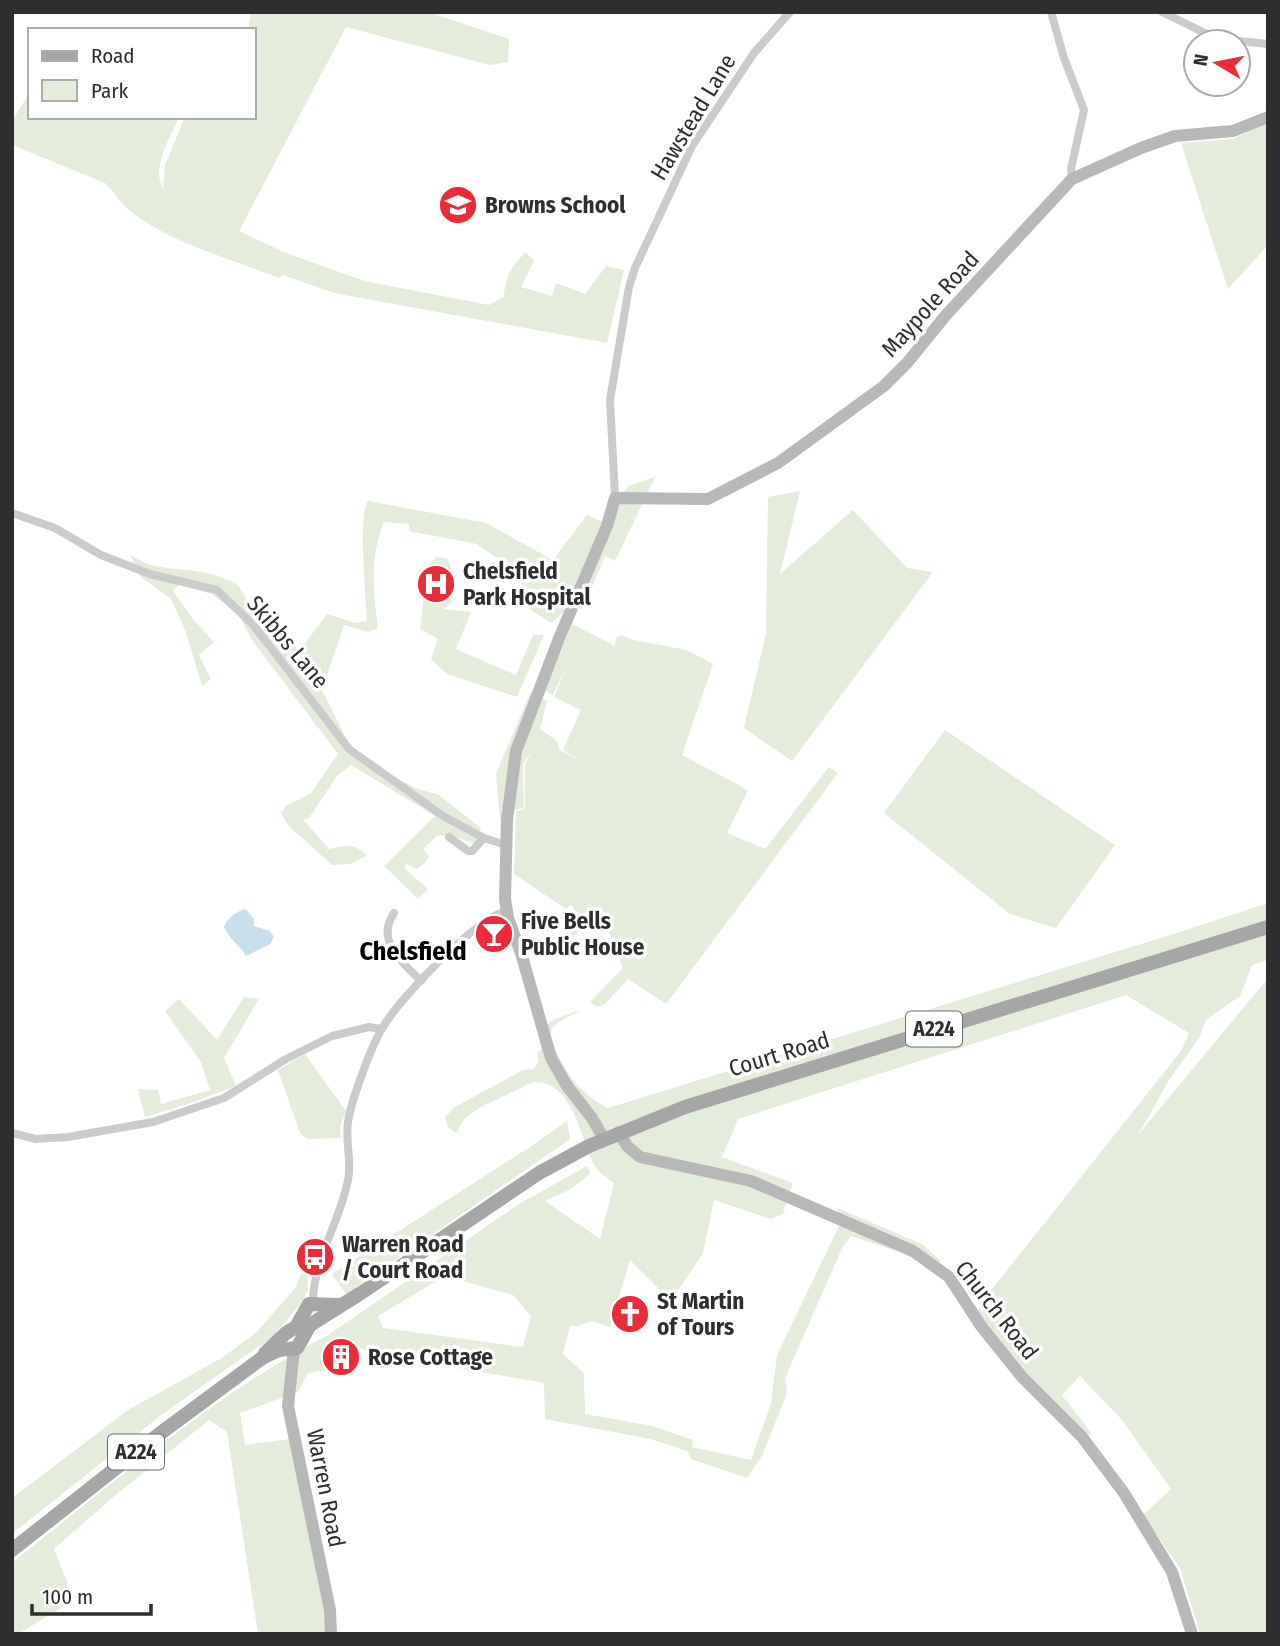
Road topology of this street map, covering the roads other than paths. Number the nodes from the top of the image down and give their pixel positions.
1 (790, 12) edge
2 (1051, 12) edge
3 (1162, 12) edge
4 (1186, 12) edge
5 (1184, 23) junction
6 (1268, 44) edge
7 (1268, 117) edge
8 (1072, 179) junction
9 (615, 498) junction
10 (12, 513) edge
11 (449, 837) dead end
12 (484, 838) junction
13 (506, 845) junction
14 (506, 911) junction
15 (394, 914) dead end
16 (1268, 927) edge
17 (421, 981) junction
18 (382, 1029) junction
19 (619, 1132) junction
20 (12, 1133) edge
21 (604, 1139) junction
22 (340, 1305) junction
23 (311, 1306) junction
24 (318, 1320) junction
25 (291, 1342) junction
26 (12, 1550) edge
27 (331, 1634) edge
28 (1192, 1634) edge

1 - 9 street, Hawstead Lane
2 - 8 street
3 - 5 street
4 - 5 street
5 - 6 street
7 - 8 street, Maypole Road
8 - 9 street, Maypole Road
9 - 13 street
10 - 12 street, Skibbs Lane
11 - 12 street
12 - 13 street, Skibbs Lane
13 - 14 street
14 - 17 street
14 - 21 street
15 - 17 street
16 - 19 main road, Court Road / A224
17 - 18 street
18 - 20 street
18 - 23 street
19 - 21 main road, Court Road / A224
19 - 28 street, Church Road
21 - 22 main road, Court Road / A224
22 - 23 main road
22 - 24 main road, Court Road / A224
23 - 24 main road
23 - 25 main road, Court Road / A224
24 - 25 main road, Court Road / A224
25 - 26 main road, Court Road / A224
25 - 27 street, Warren Road

